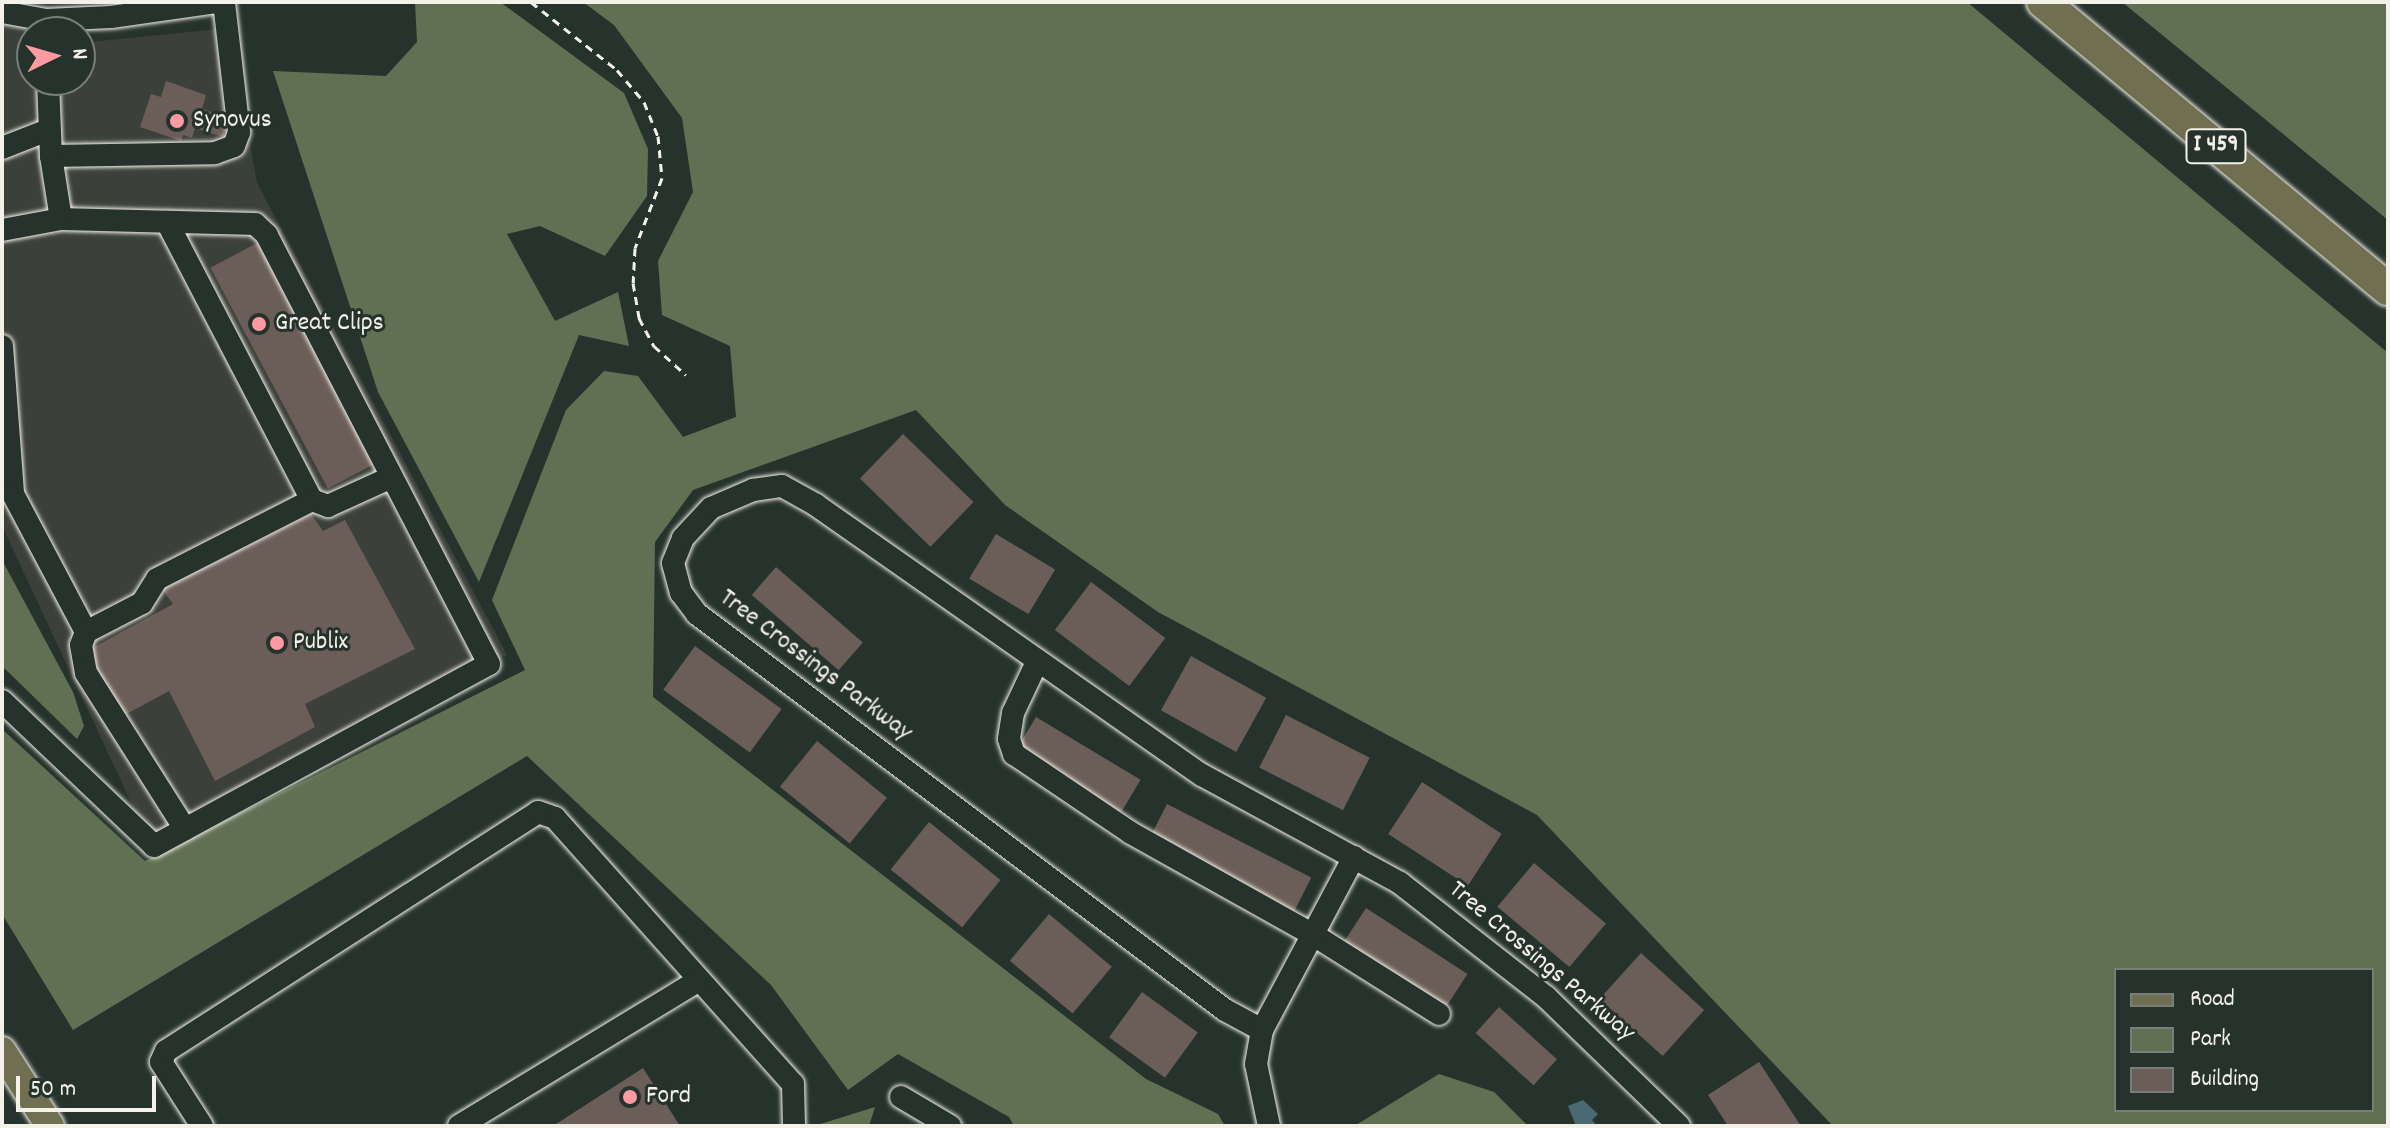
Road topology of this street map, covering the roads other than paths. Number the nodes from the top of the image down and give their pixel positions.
1 (218, 2) edge
2 (224, 2) edge
3 (2043, 2) edge
4 (2, 12) edge
5 (31, 16) edge
6 (68, 16) edge
7 (48, 96) edge
8 (48, 130) junction
9 (2, 148) edge
10 (51, 156) junction
11 (61, 219) junction
12 (167, 222) junction
13 (2, 230) edge
14 (2388, 289) edge
15 (2, 346) edge
16 (5, 422) edge
17 (392, 477) junction
18 (312, 500) junction
19 (86, 632) junction
20 (1037, 662) junction
21 (2, 701) edge
22 (185, 829) junction
23 (1354, 857) junction
24 (1312, 934) junction
25 (699, 980) junction
26 (1439, 1014) dead end
27 (1262, 1030) junction
28 (2, 1051) edge
29 (901, 1097) dead end
30 (50, 1126) edge
31 (202, 1126) edge
32 (459, 1126) edge
33 (794, 1126) edge
34 (950, 1126) edge
35 (1269, 1126) edge
36 (1679, 1126) edge

1 - 6 street
2 - 10 street
3 - 14 highway, I 459
4 - 5 street
7 - 8 street
8 - 9 street
8 - 10 street
10 - 11 street
11 - 12 street
11 - 13 street
12 - 17 street
12 - 18 street
15 - 16 street
16 - 19 street
17 - 18 street
17 - 22 street
18 - 19 street
19 - 22 street
20 - 23 street, Tree Crossings Parkway
20 - 24 street
20 - 27 street, Tree Crossings Parkway
21 - 22 street
23 - 24 street
23 - 36 street, Tree Crossings Parkway
24 - 26 street
24 - 27 street
25 - 31 street
25 - 32 street
25 - 33 street
27 - 35 street
28 - 30 main road
29 - 34 street

